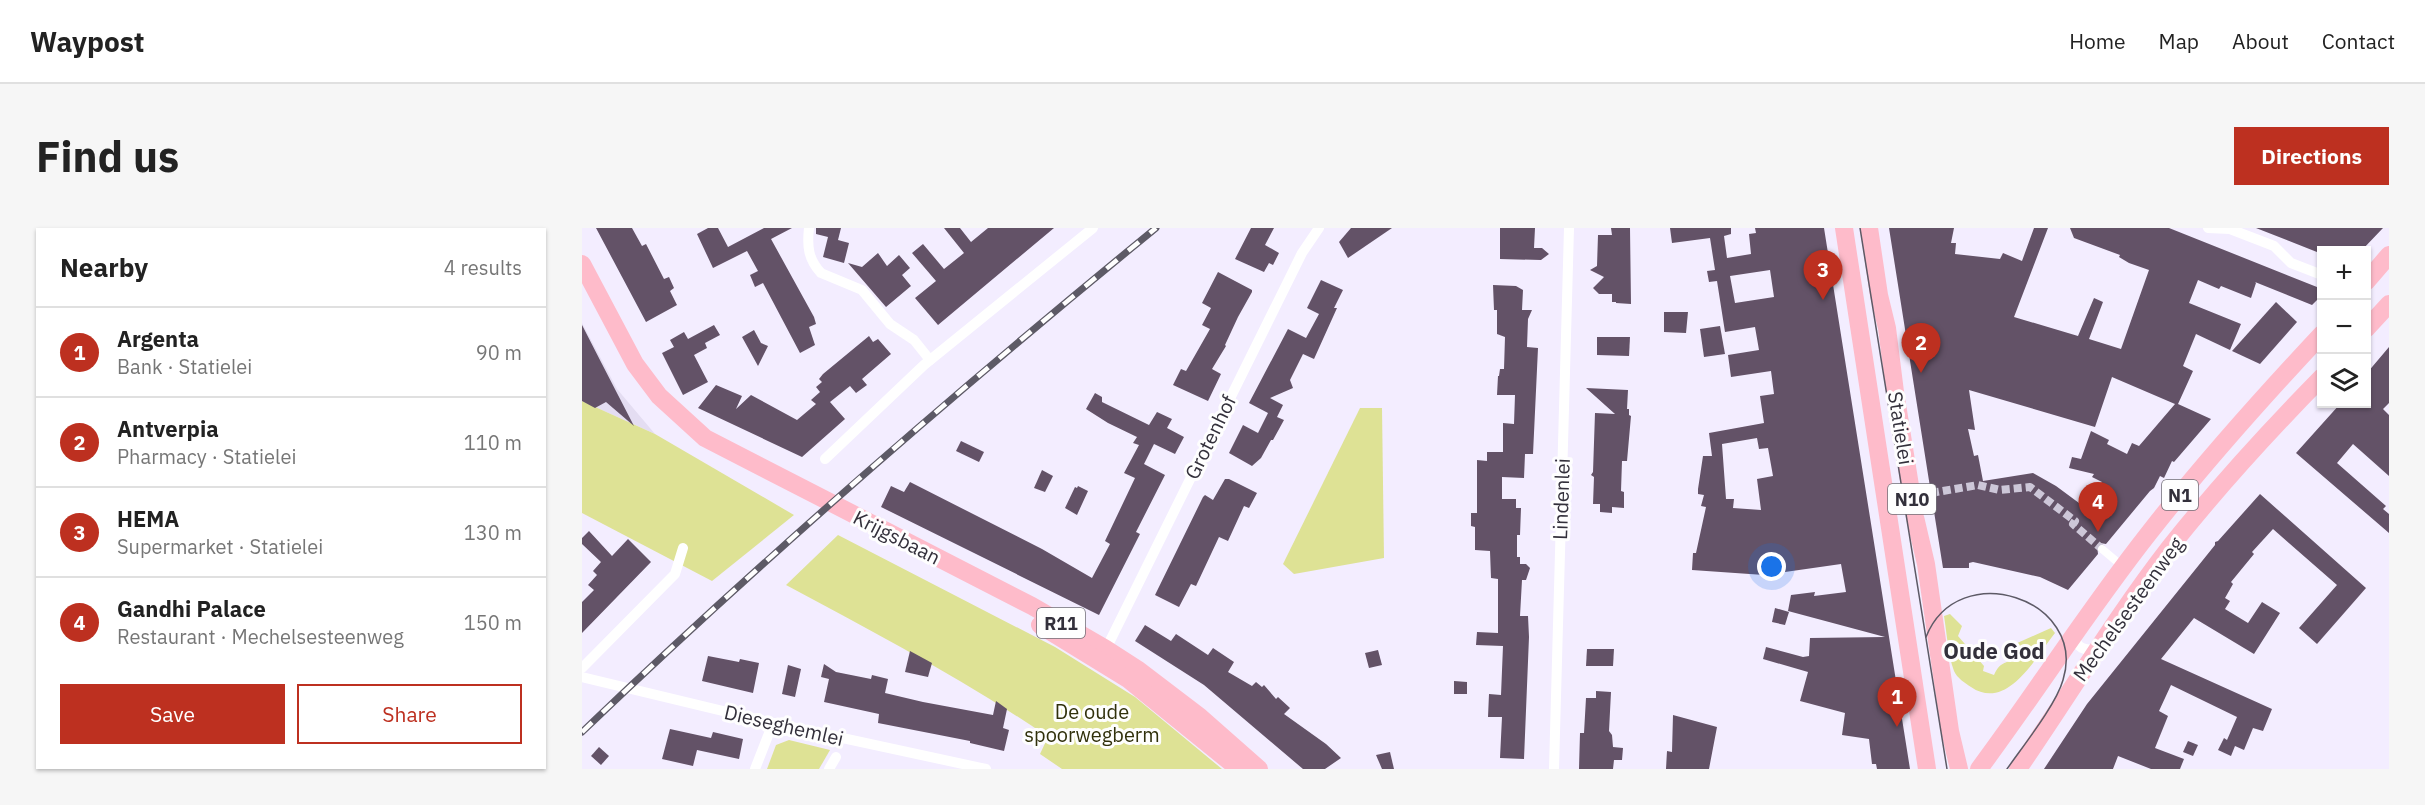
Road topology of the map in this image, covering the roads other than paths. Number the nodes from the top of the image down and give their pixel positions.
1 (808, 228) edge
2 (1093, 228) edge
3 (1319, 228) edge
4 (1569, 228) edge
5 (1844, 228) edge
6 (1869, 228) edge
7 (2208, 228) edge
8 (2389, 255) edge
9 (582, 264) edge
10 (2317, 273) edge
11 (2371, 277) edge
12 (582, 289) edge
13 (2389, 304) edge
14 (2371, 324) edge
15 (2317, 339) edge
16 (930, 360) junction
17 (2317, 382) edge
18 (825, 459) dead end
19 (812, 500) junction
20 (838, 514) junction
21 (683, 549) dead end
22 (2102, 549) tunnel mouth
23 (2115, 560) dead end
24 (2075, 633) junction
25 (2098, 648) junction
26 (1106, 649) junction
27 (582, 668) edge
28 (582, 677) edge
29 (773, 723) junction
30 (1952, 742) junction
31 (1991, 753) junction
32 (836, 757) dead end
33 (755, 769) edge
34 (829, 769) edge
35 (986, 769) edge
36 (1239, 769) edge
37 (1259, 769) edge
38 (1554, 769) edge
39 (1928, 769) edge
40 (1959, 769) edge
41 (1979, 769) edge
42 (2018, 769) edge

1 - 16 street
2 - 16 street
3 - 26 street, Grotenhof
4 - 38 street, Lindenlei
5 - 39 main road, Statielei / N10
6 - 30 main road, Statielei / N10
7 - 10 street
8 - 11 main road
9 - 19 main road, Krijgsbaan / R11
12 - 19 main road, Krijgsbaan / R11
13 - 14 main road
15 - 24 main road, Mechelsesteenweg / N1
16 - 18 street
17 - 25 main road, Mechelsesteenweg / N1
19 - 20 main road, Krijgsbaan / R11
20 - 26 main road, Krijgsbaan / R11
20 - 36 main road, Krijgsbaan / R11
21 - 27 street
22 - 23 street
24 - 25 street
24 - 31 main road, Mechelsesteenweg / N1
25 - 42 main road, Mechelsesteenweg / N1
26 - 37 main road, Krijgsbaan / R11
28 - 29 street, Dieseghemlei
29 - 33 street
29 - 35 street, Dieseghemlei
30 - 31 main road
30 - 40 main road, Statielei / N10
31 - 41 main road, Mechelsesteenweg / N1
32 - 34 street

